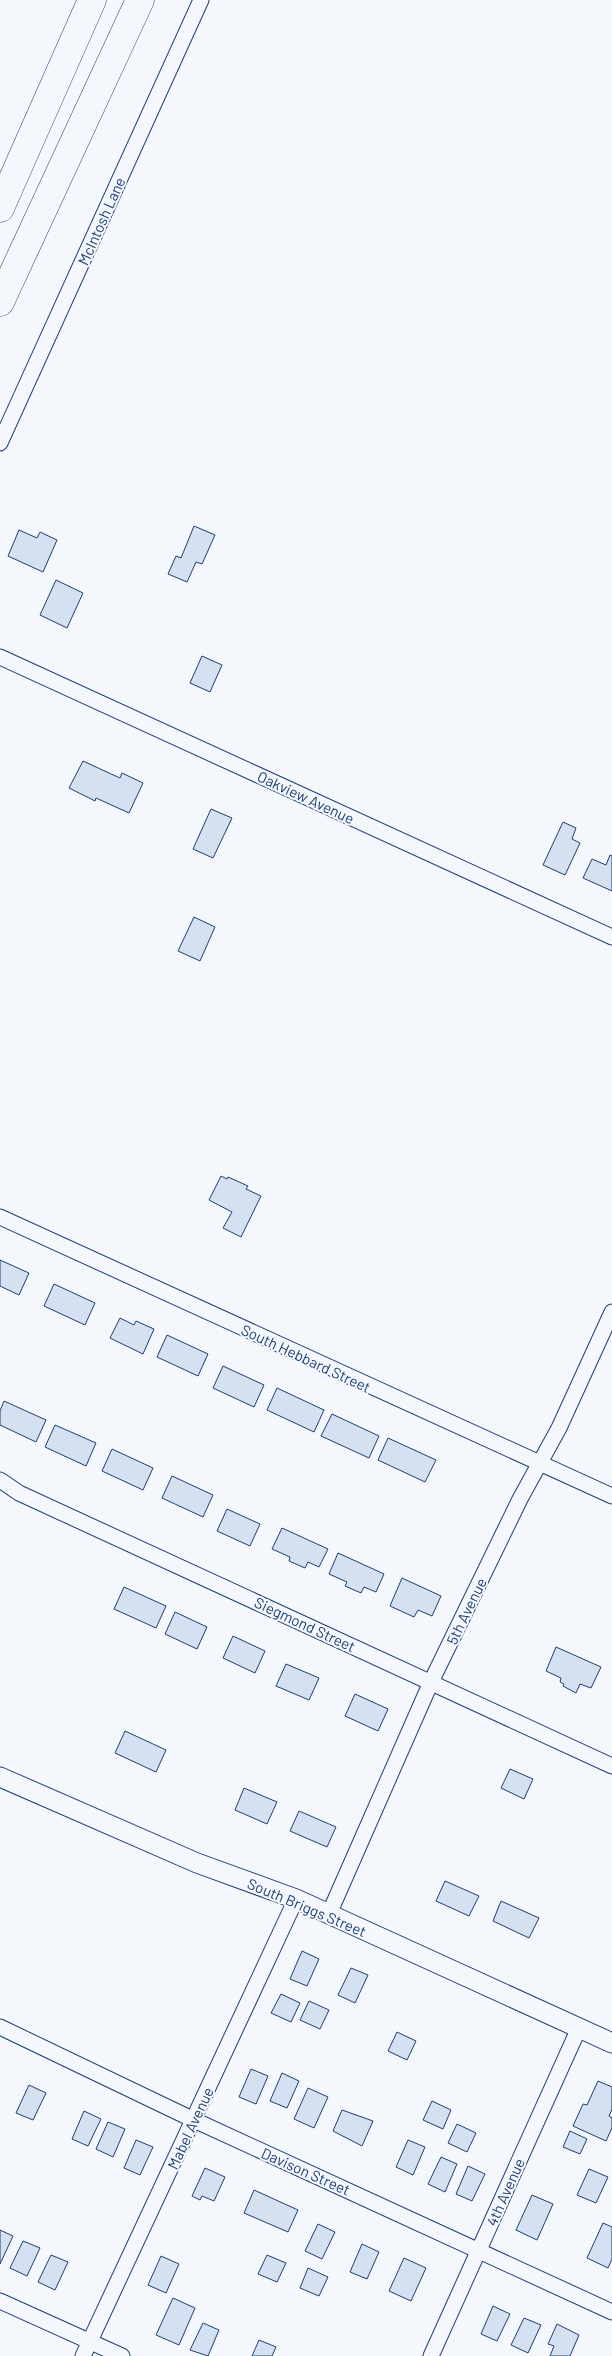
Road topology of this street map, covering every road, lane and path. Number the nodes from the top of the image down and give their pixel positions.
1 (92, 0) edge
2 (140, 0) edge
3 (201, 0) edge
4 (0, 208) edge
5 (0, 302) edge
6 (0, 442) edge
7 (0, 657) edge
8 (612, 937) edge
9 (0, 1217) edge
10 (612, 1312) edge
11 (540, 1465) junction
12 (0, 1480) edge
13 (612, 1496) edge
14 (431, 1682) junction
15 (612, 1766) edge
16 (0, 1777) edge
17 (296, 1899) junction
18 (328, 1914) junction
19 (0, 2027) edge
20 (579, 2028) junction
21 (612, 2043) edge
22 (194, 2120) junction
23 (479, 2249) junction
24 (0, 2301) edge
25 (612, 2312) edge
26 (89, 2341) junction
27 (83, 2356) edge
28 (122, 2356) edge
29 (431, 2356) edge

1 - 4 highway
2 - 5 highway
3 - 6 street, McIntosh Lane
7 - 8 street, Oakview Avenue
9 - 11 street, South Hebbard Street
10 - 11 street, 5th Avenue
11 - 13 street, South Hebbard Street
11 - 14 street, 5th Avenue
12 - 14 street, Siegmond Street
14 - 15 street, Siegmond Street
14 - 18 street, 5th Avenue
16 - 17 street, South Briggs Street
17 - 18 street, South Briggs Street
17 - 22 street, Mabel Avenue
18 - 20 street, South Briggs Street
19 - 22 street, Davison Street
20 - 21 street, South Briggs Street
20 - 23 street, 4th Avenue
22 - 23 street, Davison Street
22 - 26 street, Mabel Avenue
23 - 25 street, Davison Street
23 - 29 street, 4th Avenue
24 - 26 street
26 - 27 street, Mabel Avenue
26 - 28 street

